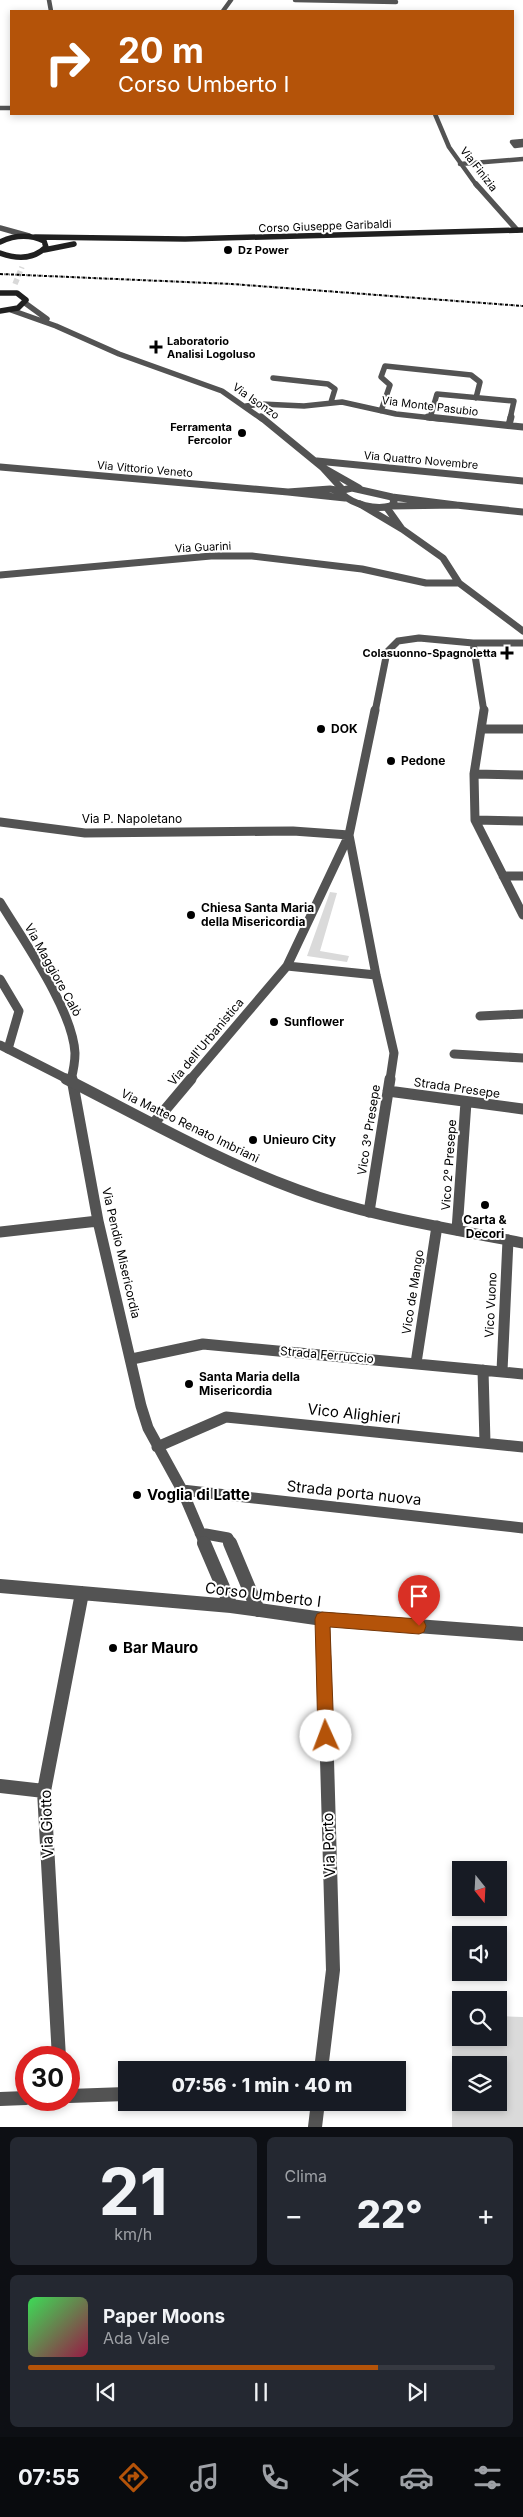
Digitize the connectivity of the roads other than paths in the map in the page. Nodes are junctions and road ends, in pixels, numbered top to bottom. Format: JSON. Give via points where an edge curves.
{"nodes":[{"id":1,"x":295,"y":0,"type":"edge"},
{"id":2,"x":396,"y":1,"type":"edge"},
{"id":3,"x":435,"y":115,"type":"edge"},
{"id":4,"x":523,"y":141,"type":"edge"},
{"id":5,"x":523,"y":145,"type":"edge"},
{"id":6,"x":523,"y":159,"type":"edge"},
{"id":7,"x":460,"y":164,"type":"junction"},
{"id":8,"x":0,"y":228,"type":"edge"},
{"id":9,"x":520,"y":230,"type":"edge"},
{"id":10,"x":32,"y":237,"type":"junction"},
{"id":11,"x":127,"y":240,"type":"junction"},
{"id":12,"x":0,"y":242,"type":"edge"},
{"id":13,"x":44,"y":250,"type":"junction"},
{"id":14,"x":1,"y":255,"type":"edge"},
{"id":15,"x":33,"y":255,"type":"junction"},
{"id":16,"x":17,"y":257,"type":"junction"},
{"id":17,"x":1,"y":292,"type":"edge"},
{"id":18,"x":25,"y":303,"type":"junction"},
{"id":19,"x":11,"y":310,"type":"junction"},
{"id":20,"x":1,"y":312,"type":"edge"},
{"id":21,"x":56,"y":326,"type":"junction"},
{"id":22,"x":272,"y":378,"type":"dead end"},
{"id":23,"x":476,"y":398,"type":"junction"},
{"id":24,"x":331,"y":402,"type":"junction"},
{"id":25,"x":246,"y":406,"type":"junction"},
{"id":26,"x":380,"y":411,"type":"junction"},
{"id":27,"x":430,"y":418,"type":"junction"},
{"id":28,"x":509,"y":426,"type":"junction"},
{"id":29,"x":523,"y":427,"type":"edge"},
{"id":30,"x":320,"y":464,"type":"junction"},
{"id":31,"x":0,"y":467,"type":"edge"},
{"id":32,"x":523,"y":481,"type":"edge"},
{"id":33,"x":359,"y":488,"type":"junction"},
{"id":34,"x":344,"y":493,"type":"junction"},
{"id":35,"x":392,"y":497,"type":"junction"},
{"id":36,"x":359,"y":503,"type":"junction"},
{"id":37,"x":456,"y":505,"type":"junction"},
{"id":38,"x":389,"y":507,"type":"junction"},
{"id":39,"x":521,"y":510,"type":"edge"},
{"id":40,"x":402,"y":530,"type":"junction"},
{"id":41,"x":0,"y":575,"type":"edge"},
{"id":42,"x":459,"y":582,"type":"junction"},
{"id":43,"x":523,"y":631,"type":"edge"},
{"id":44,"x":473,"y":642,"type":"junction"},
{"id":45,"x":523,"y":643,"type":"edge"},
{"id":46,"x":482,"y":728,"type":"junction"},
{"id":47,"x":523,"y":730,"type":"edge"},
{"id":48,"x":474,"y":774,"type":"junction"},
{"id":49,"x":523,"y":775,"type":"edge"},
{"id":50,"x":475,"y":820,"type":"junction"},
{"id":51,"x":523,"y":821,"type":"edge"},
{"id":52,"x":0,"y":822,"type":"edge"},
{"id":53,"x":349,"y":836,"type":"junction"},
{"id":54,"x":503,"y":876,"type":"junction"},
{"id":55,"x":523,"y":876,"type":"edge"},
{"id":56,"x":0,"y":902,"type":"edge"},
{"id":57,"x":523,"y":915,"type":"edge"},
{"id":58,"x":287,"y":966,"type":"junction"},
{"id":59,"x":376,"y":975,"type":"junction"},
{"id":60,"x":0,"y":979,"type":"edge"},
{"id":61,"x":523,"y":1014,"type":"edge"},
{"id":62,"x":480,"y":1016,"type":"dead end"},
{"id":63,"x":4,"y":1047,"type":"edge"},
{"id":64,"x":454,"y":1054,"type":"dead end"},
{"id":65,"x":523,"y":1058,"type":"edge"},
{"id":66,"x":71,"y":1083,"type":"junction"},
{"id":67,"x":388,"y":1091,"type":"junction"},
{"id":68,"x":466,"y":1102,"type":"junction"},
{"id":69,"x":523,"y":1109,"type":"edge"},
{"id":70,"x":154,"y":1123,"type":"junction"},
{"id":71,"x":369,"y":1212,"type":"junction"},
{"id":72,"x":98,"y":1221,"type":"junction"},
{"id":73,"x":437,"y":1226,"type":"junction"},
{"id":74,"x":457,"y":1230,"type":"junction"},
{"id":75,"x":0,"y":1232,"type":"edge"},
{"id":76,"x":508,"y":1240,"type":"junction"},
{"id":77,"x":523,"y":1243,"type":"edge"},
{"id":78,"x":132,"y":1359,"type":"junction"},
{"id":79,"x":416,"y":1363,"type":"junction"},
{"id":80,"x":483,"y":1370,"type":"junction"},
{"id":81,"x":502,"y":1371,"type":"junction"},
{"id":82,"x":523,"y":1374,"type":"edge"},
{"id":83,"x":485,"y":1443,"type":"junction"},
{"id":84,"x":157,"y":1447,"type":"junction"},
{"id":85,"x":523,"y":1447,"type":"edge"},
{"id":86,"x":182,"y":1490,"type":"junction"},
{"id":87,"x":523,"y":1528,"type":"edge"},
{"id":88,"x":200,"y":1533,"type":"junction"},
{"id":89,"x":0,"y":1586,"type":"edge"},
{"id":90,"x":82,"y":1593,"type":"junction"},
{"id":91,"x":231,"y":1606,"type":"junction"},
{"id":92,"x":258,"y":1610,"type":"junction"},
{"id":93,"x":322,"y":1619,"type":"junction"},
{"id":94,"x":523,"y":1634,"type":"edge"},
{"id":95,"x":0,"y":1786,"type":"edge"},
{"id":96,"x":44,"y":1791,"type":"junction"},
{"id":97,"x":58,"y":2046,"type":"edge"},
{"id":98,"x":322,"y":2061,"type":"edge"},
{"id":99,"x":118,"y":2094,"type":"edge"},
{"id":100,"x":80,"y":2096,"type":"edge"},
{"id":101,"x":15,"y":2098,"type":"edge"},
{"id":102,"x":0,"y":2099,"type":"edge"},
{"id":103,"x":317,"y":2111,"type":"edge"},
{"id":104,"x":315,"y":2127,"type":"edge"}],
"edges":[{"from":1,"to":2,"type":"street"},
{"from":3,"to":7,"type":"street","name":"Via Finizia","via":[[439,131]]},
{"from":4,"to":5,"type":"street","via":[[512,142],[515,146]]},
{"from":6,"to":7,"type":"street"},
{"from":7,"to":9,"type":"street","name":"Via Finizia"},
{"from":8,"to":10,"type":"street"},
{"from":9,"to":11,"type":"main road","name":"Corso Giuseppe Garibaldi"},
{"from":10,"to":11,"type":"main road","name":"Corso Giuseppe Garibaldi"},
{"from":10,"to":12,"type":"main road","name":"Corso Giuseppe Garibaldi","via":[[14,237]]},
{"from":10,"to":13,"type":"main road","via":[[46,244]]},
{"from":11,"to":13,"type":"main road","name":"Corso Giuseppe Garibaldi","via":[[69,244]]},
{"from":13,"to":15,"type":"main road","name":"Corso Giuseppe Garibaldi"},
{"from":14,"to":16,"type":"main road"},
{"from":15,"to":16,"type":"main road"},
{"from":15,"to":16,"type":"main road","via":[[22,267]]},
{"from":17,"to":18,"type":"main road","via":[[19,294]]},
{"from":18,"to":19,"type":"main road"},
{"from":18,"to":21,"type":"street","name":"Via Isonzo"},
{"from":19,"to":20,"type":"main road"},
{"from":19,"to":21,"type":"street","name":"Via Isonzo"},
{"from":21,"to":25,"type":"street","name":"Via Isonzo","via":[[119,354],[222,391]]},
{"from":22,"to":24,"type":"street","via":[[328,384],[335,389]]},
{"from":23,"to":26,"type":"street","via":[[480,382],[470,375],[385,366],[381,377],[390,385]]},
{"from":23,"to":27,"type":"street","via":[[437,394]]},
{"from":23,"to":28,"type":"street","via":[[514,401]]},
{"from":24,"to":25,"type":"street","name":"Via Monte Pasubio","via":[[304,406]]},
{"from":24,"to":26,"type":"street","name":"Via Monte Pasubio"},
{"from":25,"to":30,"type":"street","name":"Via Isonzo"},
{"from":26,"to":27,"type":"street","name":"Via Monte Pasubio"},
{"from":27,"to":28,"type":"street","name":"Via Monte Pasubio"},
{"from":28,"to":29,"type":"street","name":"Via Monte Pasubio"},
{"from":30,"to":32,"type":"street","name":"Via Quattro Novembre"},
{"from":30,"to":33,"type":"street","name":"Via Isonzo"},
{"from":30,"to":34,"type":"street","name":"Via Isonzo"},
{"from":31,"to":34,"type":"street","name":"Via Vittorio Veneto","via":[[288,492],[330,489]]},
{"from":33,"to":34,"type":"street"},
{"from":33,"to":35,"type":"street"},
{"from":34,"to":36,"type":"street"},
{"from":35,"to":37,"type":"street"},
{"from":35,"to":38,"type":"street","via":[[394,502]]},
{"from":36,"to":38,"type":"street","via":[[379,509]]},
{"from":36,"to":40,"type":"street"},
{"from":37,"to":38,"type":"street"},
{"from":37,"to":39,"type":"street"},
{"from":38,"to":40,"type":"street"},
{"from":40,"to":42,"type":"street","via":[[442,558]]},
{"from":41,"to":42,"type":"street","name":"Via Guarini","via":[[211,556],[252,556],[300,560],[426,583]]},
{"from":42,"to":43,"type":"street"},
{"from":44,"to":45,"type":"street"},
{"from":44,"to":46,"type":"street","via":[[485,707]]},
{"from":44,"to":53,"type":"street","via":[[419,638],[398,641],[387,652]]},
{"from":46,"to":47,"type":"street"},
{"from":46,"to":48,"type":"street"},
{"from":48,"to":49,"type":"street"},
{"from":48,"to":50,"type":"street"},
{"from":50,"to":51,"type":"street"},
{"from":50,"to":54,"type":"street"},
{"from":52,"to":53,"type":"street","name":"Via P. Napoletano","via":[[85,833],[293,830]]},
{"from":53,"to":58,"type":"street","name":"Via dell'Urbanistica"},
{"from":53,"to":59,"type":"street"},
{"from":54,"to":55,"type":"street"},
{"from":54,"to":57,"type":"street"},
{"from":56,"to":66,"type":"street","name":"Via Maggiore Calò","via":[[41,969],[70,1026],[75,1054]]},
{"from":58,"to":59,"type":"street"},
{"from":58,"to":70,"type":"street","name":"Via dell'Urbanistica"},
{"from":59,"to":67,"type":"street","name":"Vico 3º Presepe","via":[[394,1053]]},
{"from":60,"to":63,"type":"street","via":[[19,1011]]},
{"from":61,"to":62,"type":"street"},
{"from":63,"to":66,"type":"street","name":"Via Matteo Renato Imbriani"},
{"from":64,"to":65,"type":"street"},
{"from":66,"to":70,"type":"street","name":"Via Matteo Renato Imbriani"},
{"from":66,"to":72,"type":"street","name":"Via Pendio Misericordia"},
{"from":67,"to":68,"type":"street","name":"Strada Presepe"},
{"from":67,"to":71,"type":"street","name":"Vico 3º Presepe"},
{"from":68,"to":69,"type":"street","name":"Strada Presepe"},
{"from":68,"to":74,"type":"street","name":"Vico 2º Presepe"},
{"from":70,"to":71,"type":"street","name":"Via Matteo Renato Imbriani","via":[[236,1166],[300,1191]]},
{"from":71,"to":73,"type":"street","name":"Via Matteo Renato Imbriani"},
{"from":72,"to":75,"type":"street"},
{"from":72,"to":78,"type":"street","name":"Via Pendio Misericordia"},
{"from":73,"to":74,"type":"street","name":"Via Matteo Renato Imbriani"},
{"from":73,"to":79,"type":"street","name":"Vico de Mango"},
{"from":74,"to":76,"type":"street","name":"Via Matteo Renato Imbriani"},
{"from":76,"to":77,"type":"street","name":"Via Matteo Renato Imbriani"},
{"from":76,"to":81,"type":"street","name":"Vico Vuono"},
{"from":78,"to":79,"type":"street","name":"Strada Ferruccio","via":[[203,1344]]},
{"from":78,"to":84,"type":"street","name":"Via Pendio Misericordia","via":[[141,1406]]},
{"from":79,"to":80,"type":"street","name":"Strada Ferruccio"},
{"from":80,"to":81,"type":"street","name":"Strada Ferruccio"},
{"from":80,"to":83,"type":"street"},
{"from":81,"to":82,"type":"street","name":"Strada Ferruccio"},
{"from":83,"to":84,"type":"street","name":"Vico Alighieri","via":[[226,1417]]},
{"from":83,"to":85,"type":"street","name":"Vico Alighieri"},
{"from":84,"to":86,"type":"street","name":"Via Pendio Misericordia"},
{"from":86,"to":87,"type":"street","name":"Strada porta nuova"},
{"from":86,"to":88,"type":"street","name":"Via Pendio Misericordia"},
{"from":88,"to":91,"type":"street","name":"Via Pendio Misericordia"},
{"from":88,"to":92,"type":"street","via":[[228,1538]]},
{"from":89,"to":90,"type":"street","name":"Corso Umberto I"},
{"from":90,"to":91,"type":"street","name":"Corso Umberto I"},
{"from":90,"to":96,"type":"street","name":"Via Giotto"},
{"from":91,"to":92,"type":"street","name":"Corso Umberto I"},
{"from":92,"to":93,"type":"street","name":"Corso Umberto I"},
{"from":93,"to":94,"type":"street","name":"Corso Umberto I"},
{"from":93,"to":98,"type":"street","name":"Via Porto","via":[[333,1970]]},
{"from":95,"to":96,"type":"street"},
{"from":96,"to":97,"type":"street","name":"Via Giotto"},
{"from":99,"to":100,"type":"street"},
{"from":101,"to":102,"type":"street"},
{"from":103,"to":104,"type":"street"}]}
